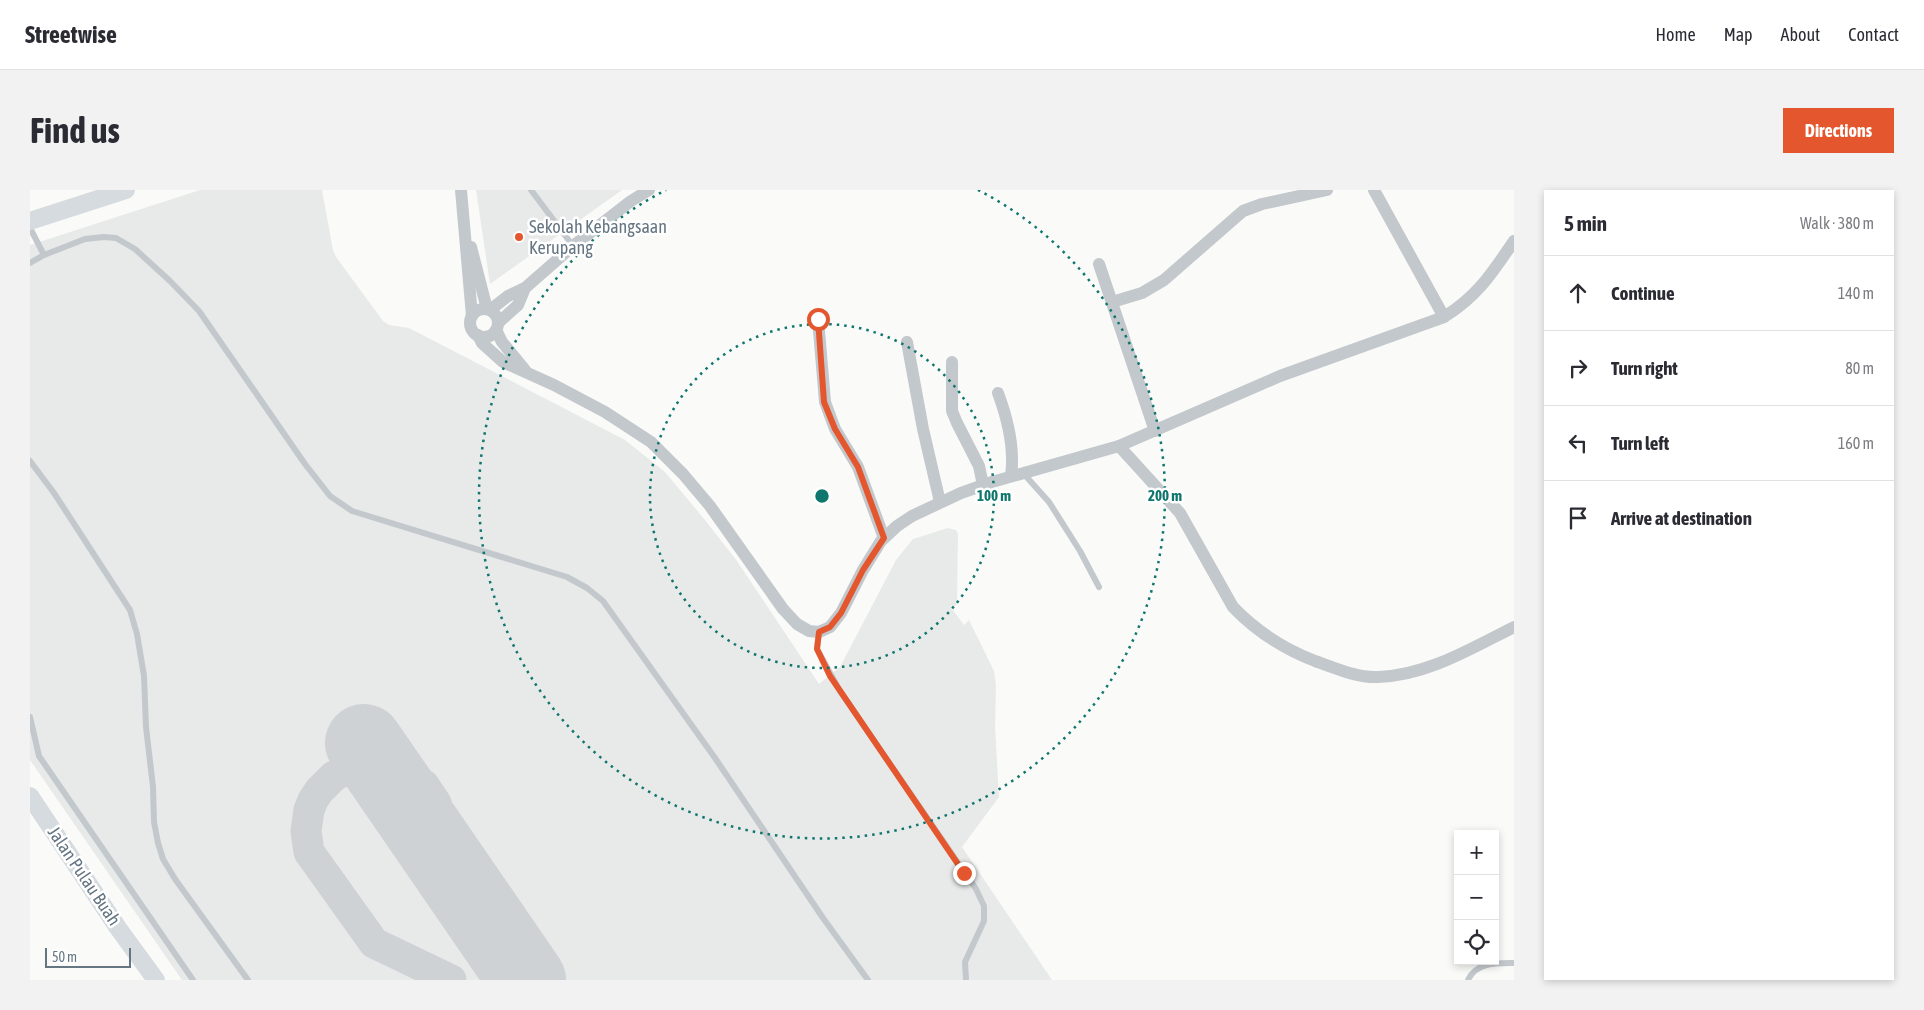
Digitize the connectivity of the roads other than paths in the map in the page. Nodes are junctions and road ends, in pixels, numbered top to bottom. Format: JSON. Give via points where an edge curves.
{"nodes":[{"id":1,"x":126,"y":190,"type":"edge"},
{"id":2,"x":461,"y":190,"type":"edge"},
{"id":3,"x":531,"y":190,"type":"edge"},
{"id":4,"x":649,"y":190,"type":"edge"},
{"id":5,"x":1326,"y":190,"type":"edge"},
{"id":6,"x":1374,"y":190,"type":"edge"},
{"id":7,"x":30,"y":220,"type":"edge"},
{"id":8,"x":30,"y":228,"type":"edge"},
{"id":9,"x":465,"y":234,"type":"junction"},
{"id":10,"x":1514,"y":241,"type":"edge"},
{"id":11,"x":573,"y":246,"type":"junction"},
{"id":12,"x":44,"y":255,"type":"junction"},
{"id":13,"x":30,"y":263,"type":"edge"},
{"id":14,"x":1099,"y":264,"type":"dead end"},
{"id":15,"x":525,"y":288,"type":"junction"},
{"id":16,"x":1112,"y":302,"type":"junction"},
{"id":17,"x":489,"y":310,"type":"junction"},
{"id":18,"x":472,"y":316,"type":"junction"},
{"id":19,"x":1444,"y":317,"type":"junction"},
{"id":20,"x":818,"y":319,"type":"dead end"},
{"id":21,"x":497,"y":327,"type":"junction"},
{"id":22,"x":478,"y":335,"type":"junction"},
{"id":23,"x":907,"y":342,"type":"dead end"},
{"id":24,"x":952,"y":362,"type":"dead end"},
{"id":25,"x":529,"y":375,"type":"junction"},
{"id":26,"x":998,"y":393,"type":"dead end"},
{"id":27,"x":1155,"y":432,"type":"junction"},
{"id":28,"x":1119,"y":446,"type":"junction"},
{"id":29,"x":30,"y":460,"type":"edge"},
{"id":30,"x":1017,"y":475,"type":"junction"},
{"id":31,"x":983,"y":485,"type":"junction"},
{"id":32,"x":940,"y":502,"type":"junction"},
{"id":33,"x":884,"y":538,"type":"junction"},
{"id":34,"x":1099,"y":587,"type":"dead end"},
{"id":35,"x":1514,"y":628,"type":"edge"},
{"id":36,"x":819,"y":632,"type":"junction"},
{"id":37,"x":30,"y":717,"type":"edge"},
{"id":38,"x":32,"y":804,"type":"edge"},
{"id":39,"x":1514,"y":963,"type":"edge"},
{"id":40,"x":156,"y":980,"type":"edge"},
{"id":41,"x":193,"y":980,"type":"edge"},
{"id":42,"x":248,"y":980,"type":"edge"},
{"id":43,"x":868,"y":980,"type":"edge"},
{"id":44,"x":966,"y":980,"type":"edge"},
{"id":45,"x":1468,"y":980,"type":"edge"}],
"edges":[{"from":1,"to":7,"type":"main road"},
{"from":2,"to":9,"type":"street"},
{"from":3,"to":11,"type":"lane"},
{"from":4,"to":11,"type":"street"},
{"from":5,"to":16,"type":"street","via":[[1243,211],[1164,280],[1142,293]]},
{"from":6,"to":19,"type":"street"},
{"from":8,"to":12,"type":"lane"},
{"from":9,"to":17,"type":"street"},
{"from":9,"to":18,"type":"street"},
{"from":10,"to":19,"type":"street","via":[[1474,295]]},
{"from":11,"to":15,"type":"street"},
{"from":12,"to":13,"type":"lane"},
{"from":12,"to":43,"type":"lane","via":[[85,239],[104,237],[116,238],[135,249],[199,311],[305,464],[330,496],[352,511],[567,577],[603,601]]},
{"from":14,"to":16,"type":"street"},
{"from":15,"to":17,"type":"street"},
{"from":15,"to":21,"type":"street","via":[[518,305]]},
{"from":16,"to":27,"type":"street"},
{"from":17,"to":18,"type":"street","via":[[479,310]]},
{"from":17,"to":21,"type":"street","via":[[496,315]]},
{"from":18,"to":22,"type":"street","via":[[471,325]]},
{"from":19,"to":27,"type":"street","via":[[1280,376]]},
{"from":20,"to":33,"type":"street","via":[[824,402],[835,429],[858,467]]},
{"from":21,"to":22,"type":"street","via":[[487,336]]},
{"from":21,"to":25,"type":"street","via":[[509,352]]},
{"from":22,"to":25,"type":"street","via":[[482,343],[503,362]]},
{"from":23,"to":32,"type":"street"},
{"from":24,"to":31,"type":"street","via":[[952,411],[979,466]]},
{"from":25,"to":36,"type":"street","via":[[605,412],[651,442],[710,506],[783,609],[797,624],[808,631]]},
{"from":26,"to":30,"type":"street","via":[[1012,441]]},
{"from":27,"to":28,"type":"street"},
{"from":28,"to":30,"type":"street"},
{"from":28,"to":35,"type":"street","via":[[1180,513],[1233,607],[1269,638],[1303,656],[1346,672],[1377,678],[1432,666]]},
{"from":29,"to":42,"type":"lane","via":[[130,610],[144,676],[154,822],[163,859]]},
{"from":30,"to":31,"type":"street"},
{"from":30,"to":34,"type":"lane","via":[[1049,502]]},
{"from":31,"to":32,"type":"street"},
{"from":32,"to":33,"type":"street","via":[[912,516]]},
{"from":33,"to":36,"type":"street","via":[[841,613],[830,627]]},
{"from":36,"to":44,"type":"lane","via":[[817,649],[840,691],[976,889],[984,906],[984,922],[965,962]]},
{"from":37,"to":41,"type":"lane","via":[[39,756]]},
{"from":38,"to":40,"type":"main road","name":"Jalan Pulau Buah"},
{"from":39,"to":45,"type":"lane","via":[[1477,968]]}]}
